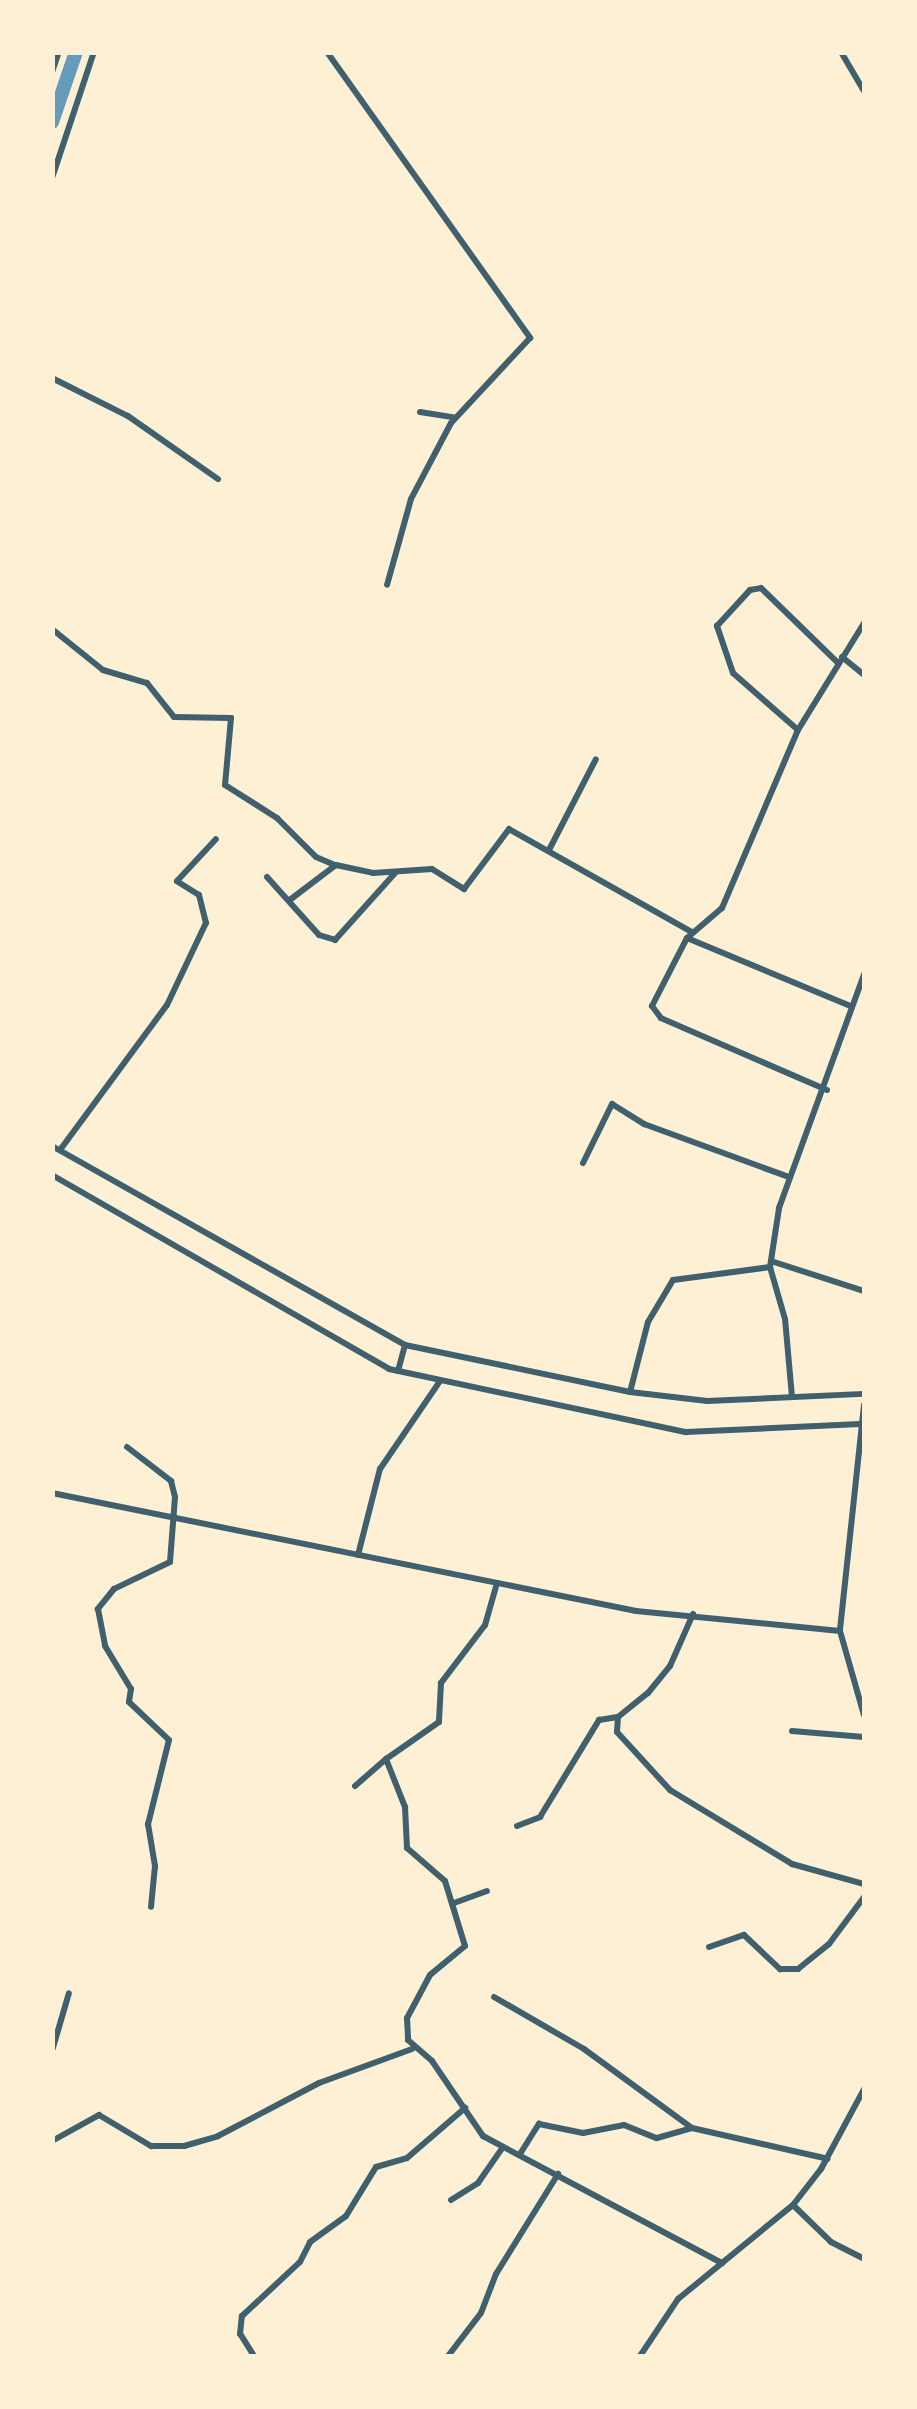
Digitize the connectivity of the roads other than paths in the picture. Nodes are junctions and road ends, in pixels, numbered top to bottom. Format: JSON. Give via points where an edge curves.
{"nodes":[{"id":1,"x":59,"y":52,"type":"edge"},
{"id":2,"x":94,"y":52,"type":"edge"},
{"id":3,"x":328,"y":52,"type":"edge"},
{"id":4,"x":841,"y":52,"type":"edge"},
{"id":5,"x":52,"y":72,"type":"edge"},
{"id":6,"x":864,"y":92,"type":"edge"},
{"id":7,"x":52,"y":178,"type":"edge"},
{"id":8,"x":52,"y":378,"type":"edge"},
{"id":9,"x":420,"y":412,"type":"dead end"},
{"id":10,"x":456,"y":418,"type":"junction"},
{"id":11,"x":218,"y":479,"type":"dead end"},
{"id":12,"x":387,"y":584,"type":"dead end"},
{"id":13,"x":864,"y":622,"type":"edge"},
{"id":14,"x":52,"y":629,"type":"edge"},
{"id":15,"x":840,"y":660,"type":"junction"},
{"id":16,"x":864,"y":675,"type":"edge"},
{"id":17,"x":798,"y":730,"type":"junction"},
{"id":18,"x":596,"y":759,"type":"dead end"},
{"id":19,"x":216,"y":840,"type":"dead end"},
{"id":20,"x":549,"y":850,"type":"junction"},
{"id":21,"x":336,"y":865,"type":"junction"},
{"id":22,"x":397,"y":871,"type":"junction"},
{"id":23,"x":267,"y":876,"type":"dead end"},
{"id":24,"x":291,"y":899,"type":"junction"},
{"id":25,"x":690,"y":935,"type":"junction"},
{"id":26,"x":864,"y":974,"type":"edge"},
{"id":27,"x":861,"y":995,"type":"edge"},
{"id":28,"x":850,"y":1006,"type":"junction"},
{"id":29,"x":827,"y":1090,"type":"junction"},
{"id":30,"x":56,"y":1148,"type":"edge"},
{"id":31,"x":583,"y":1164,"type":"dead end"},
{"id":32,"x":52,"y":1175,"type":"edge"},
{"id":33,"x":789,"y":1177,"type":"junction"},
{"id":34,"x":771,"y":1264,"type":"junction"},
{"id":35,"x":864,"y":1291,"type":"edge"},
{"id":36,"x":406,"y":1345,"type":"junction"},
{"id":37,"x":398,"y":1371,"type":"junction"},
{"id":38,"x":440,"y":1381,"type":"junction"},
{"id":39,"x":630,"y":1392,"type":"junction"},
{"id":40,"x":864,"y":1394,"type":"edge"},
{"id":41,"x":792,"y":1397,"type":"junction"},
{"id":42,"x":864,"y":1406,"type":"edge"},
{"id":43,"x":860,"y":1424,"type":"junction"},
{"id":44,"x":127,"y":1447,"type":"dead end"},
{"id":45,"x":52,"y":1493,"type":"edge"},
{"id":46,"x":174,"y":1519,"type":"junction"},
{"id":47,"x":358,"y":1554,"type":"junction"},
{"id":48,"x":496,"y":1583,"type":"junction"},
{"id":49,"x":693,"y":1614,"type":"junction"},
{"id":50,"x":840,"y":1631,"type":"junction"},
{"id":51,"x":864,"y":1715,"type":"edge"},
{"id":52,"x":618,"y":1718,"type":"junction"},
{"id":53,"x":792,"y":1731,"type":"dead end"},
{"id":54,"x":864,"y":1737,"type":"edge"},
{"id":55,"x":386,"y":1759,"type":"junction"},
{"id":56,"x":355,"y":1786,"type":"dead end"},
{"id":57,"x":517,"y":1826,"type":"dead end"},
{"id":58,"x":864,"y":1884,"type":"edge"},
{"id":59,"x":486,"y":1891,"type":"dead end"},
{"id":60,"x":864,"y":1896,"type":"edge"},
{"id":61,"x":454,"y":1903,"type":"junction"},
{"id":62,"x":151,"y":1907,"type":"dead end"},
{"id":63,"x":708,"y":1947,"type":"dead end"},
{"id":64,"x":69,"y":1993,"type":"dead end"},
{"id":65,"x":494,"y":1997,"type":"dead end"},
{"id":66,"x":412,"y":2049,"type":"junction"},
{"id":67,"x":52,"y":2051,"type":"edge"},
{"id":68,"x":864,"y":2089,"type":"edge"},
{"id":69,"x":465,"y":2108,"type":"junction"},
{"id":70,"x":692,"y":2128,"type":"junction"},
{"id":71,"x":52,"y":2141,"type":"edge"},
{"id":72,"x":503,"y":2146,"type":"junction"},
{"id":73,"x":520,"y":2154,"type":"junction"},
{"id":74,"x":828,"y":2158,"type":"junction"},
{"id":75,"x":558,"y":2174,"type":"junction"},
{"id":76,"x":451,"y":2200,"type":"dead end"},
{"id":77,"x":793,"y":2205,"type":"junction"},
{"id":78,"x":864,"y":2259,"type":"edge"},
{"id":79,"x":722,"y":2263,"type":"junction"},
{"id":80,"x":254,"y":2356,"type":"edge"},
{"id":81,"x":448,"y":2356,"type":"edge"},
{"id":82,"x":640,"y":2356,"type":"edge"}],
"edges":[{"from":1,"to":5,"type":"street"},
{"from":2,"to":7,"type":"street"},
{"from":3,"to":10,"type":"street","via":[[529,334],[525,348]]},
{"from":4,"to":6,"type":"street"},
{"from":8,"to":11,"type":"street","via":[[138,422]]},
{"from":9,"to":10,"type":"street"},
{"from":10,"to":12,"type":"street","via":[[411,500]]},
{"from":13,"to":15,"type":"street"},
{"from":14,"to":21,"type":"street","via":[[102,670],[147,683],[174,717],[231,718],[225,785],[277,818],[316,857]]},
{"from":15,"to":16,"type":"street"},
{"from":15,"to":17,"type":"street"},
{"from":15,"to":17,"type":"street","via":[[761,588],[750,590],[717,626],[733,674]]},
{"from":17,"to":25,"type":"street","via":[[722,908]]},
{"from":18,"to":20,"type":"street"},
{"from":19,"to":30,"type":"street","via":[[176,881],[206,906],[206,923],[167,1005]]},
{"from":20,"to":22,"type":"street","via":[[509,829],[464,889],[439,871]]},
{"from":20,"to":25,"type":"street"},
{"from":21,"to":22,"type":"street"},
{"from":21,"to":24,"type":"street"},
{"from":22,"to":24,"type":"street","via":[[335,940],[319,935]]},
{"from":23,"to":24,"type":"street"},
{"from":25,"to":28,"type":"street"},
{"from":25,"to":29,"type":"street","via":[[654,999],[654,1012]]},
{"from":26,"to":27,"type":"street"},
{"from":27,"to":28,"type":"street"},
{"from":28,"to":29,"type":"street"},
{"from":29,"to":33,"type":"street"},
{"from":30,"to":36,"type":"street"},
{"from":31,"to":33,"type":"street","via":[[612,1104],[644,1124]]},
{"from":32,"to":37,"type":"street","via":[[341,1346]]},
{"from":33,"to":34,"type":"street"},
{"from":34,"to":35,"type":"street"},
{"from":34,"to":39,"type":"street","via":[[673,1280],[648,1322]]},
{"from":34,"to":41,"type":"street","via":[[785,1319]]},
{"from":36,"to":37,"type":"street"},
{"from":36,"to":39,"type":"street"},
{"from":37,"to":38,"type":"street"},
{"from":38,"to":43,"type":"street","via":[[686,1432],[832,1420]]},
{"from":38,"to":47,"type":"street","via":[[380,1469]]},
{"from":39,"to":41,"type":"street","via":[[707,1401]]},
{"from":40,"to":41,"type":"street"},
{"from":42,"to":43,"type":"street"},
{"from":43,"to":50,"type":"street"},
{"from":44,"to":46,"type":"street","via":[[170,1481]]},
{"from":45,"to":46,"type":"street"},
{"from":46,"to":47,"type":"street"},
{"from":46,"to":62,"type":"street","via":[[170,1562],[114,1589],[98,1609],[105,1646],[131,1690],[129,1702],[168,1737],[148,1824],[155,1866]]},
{"from":47,"to":48,"type":"street"},
{"from":48,"to":49,"type":"street","via":[[636,1611]]},
{"from":48,"to":55,"type":"street","via":[[485,1625],[441,1683],[439,1722]]},
{"from":49,"to":50,"type":"street"},
{"from":49,"to":52,"type":"street","via":[[670,1666]]},
{"from":50,"to":51,"type":"street"},
{"from":52,"to":57,"type":"street","via":[[599,1720],[540,1817]]},
{"from":52,"to":58,"type":"street","via":[[617,1732],[670,1790],[792,1864]]},
{"from":53,"to":54,"type":"street"},
{"from":55,"to":56,"type":"street"},
{"from":55,"to":61,"type":"street","via":[[405,1806],[408,1848],[436,1868]]},
{"from":59,"to":61,"type":"street"},
{"from":60,"to":63,"type":"street","via":[[829,1944],[798,1969],[780,1969],[744,1935]]},
{"from":61,"to":66,"type":"street","via":[[465,1946],[430,1975],[418,1996],[407,2018]]},
{"from":64,"to":67,"type":"street"},
{"from":65,"to":70,"type":"street","via":[[584,2049]]},
{"from":66,"to":69,"type":"street","via":[[432,2061]]},
{"from":66,"to":71,"type":"street","via":[[319,2083],[184,2146],[151,2146],[99,2114]]},
{"from":68,"to":74,"type":"street"},
{"from":69,"to":72,"type":"street","via":[[484,2136]]},
{"from":69,"to":80,"type":"street","via":[[407,2158],[376,2168],[346,2216],[310,2242],[300,2262],[242,2316],[240,2334]]},
{"from":70,"to":73,"type":"street","via":[[657,2138],[624,2125],[582,2133],[539,2124]]},
{"from":70,"to":74,"type":"street"},
{"from":72,"to":73,"type":"street"},
{"from":72,"to":76,"type":"street","via":[[478,2183]]},
{"from":73,"to":75,"type":"street"},
{"from":74,"to":77,"type":"street"},
{"from":75,"to":79,"type":"street"},
{"from":75,"to":81,"type":"street","via":[[496,2274],[481,2312]]},
{"from":77,"to":78,"type":"street","via":[[831,2242]]},
{"from":77,"to":79,"type":"street"},
{"from":79,"to":82,"type":"street","via":[[670,2307]]}]}
